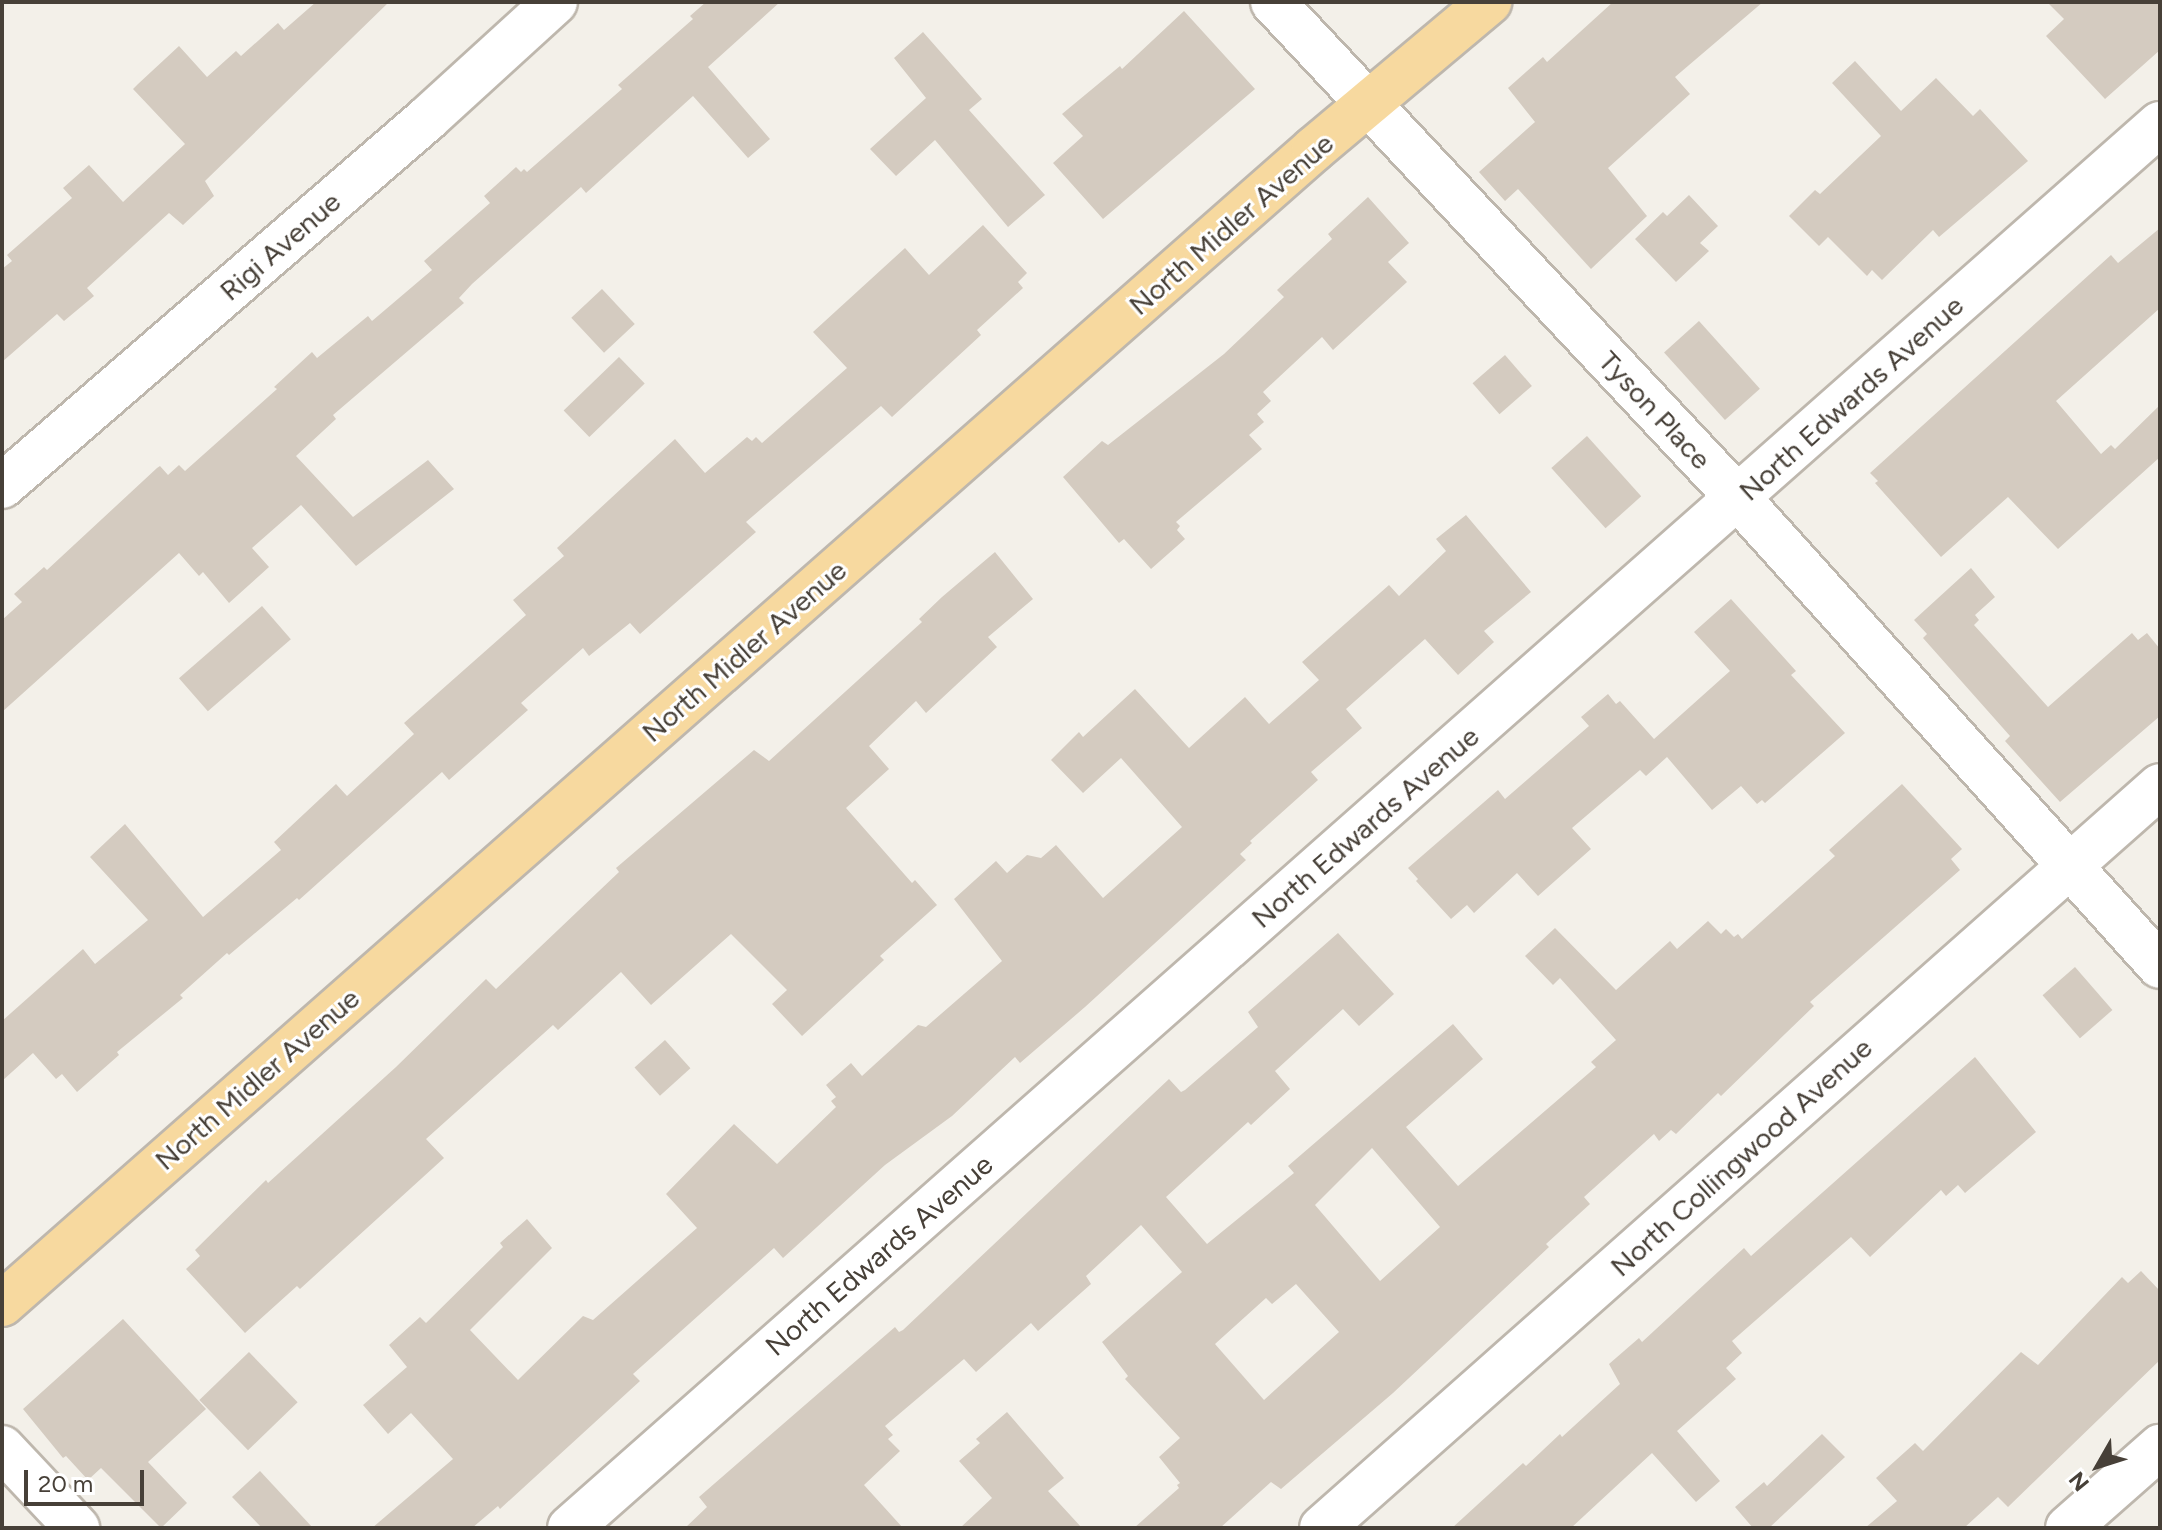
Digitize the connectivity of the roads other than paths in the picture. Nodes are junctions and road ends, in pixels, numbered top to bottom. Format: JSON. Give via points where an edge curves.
{"nodes":[{"id":1,"x":555,"y":2,"type":"edge"},
{"id":2,"x":1273,"y":2,"type":"edge"},
{"id":3,"x":1489,"y":2,"type":"edge"},
{"id":4,"x":1370,"y":106,"type":"junction"},
{"id":5,"x":2160,"y":124,"type":"edge"},
{"id":6,"x":2,"y":486,"type":"edge"},
{"id":7,"x":1738,"y":498,"type":"junction"},
{"id":8,"x":2160,"y":786,"type":"edge"},
{"id":9,"x":2069,"y":866,"type":"junction"},
{"id":10,"x":2160,"y":966,"type":"edge"},
{"id":11,"x":2,"y":1304,"type":"edge"},
{"id":12,"x":2160,"y":1447,"type":"edge"},
{"id":13,"x":2,"y":1448,"type":"edge"},
{"id":14,"x":77,"y":1528,"type":"edge"},
{"id":15,"x":570,"y":1528,"type":"edge"},
{"id":16,"x":1322,"y":1528,"type":"edge"},
{"id":17,"x":2068,"y":1528,"type":"edge"}],
"edges":[{"from":1,"to":6,"type":"street","name":"Rigi Avenue"},
{"from":2,"to":4,"type":"street","name":"Tyson Place"},
{"from":3,"to":4,"type":"main road","name":"North Midler Avenue"},
{"from":4,"to":7,"type":"street","name":"Tyson Place"},
{"from":4,"to":11,"type":"main road","name":"North Midler Avenue","via":[[1314,149]]},
{"from":5,"to":7,"type":"street","name":"North Edwards Avenue"},
{"from":7,"to":9,"type":"street","name":"Tyson Place"},
{"from":7,"to":15,"type":"street","name":"North Edwards Avenue"},
{"from":8,"to":9,"type":"street","name":"North Collingwood Avenue"},
{"from":9,"to":10,"type":"street","name":"Tyson Place"},
{"from":9,"to":16,"type":"street","name":"North Collingwood Avenue"},
{"from":12,"to":17,"type":"street"},
{"from":13,"to":14,"type":"street"}]}
